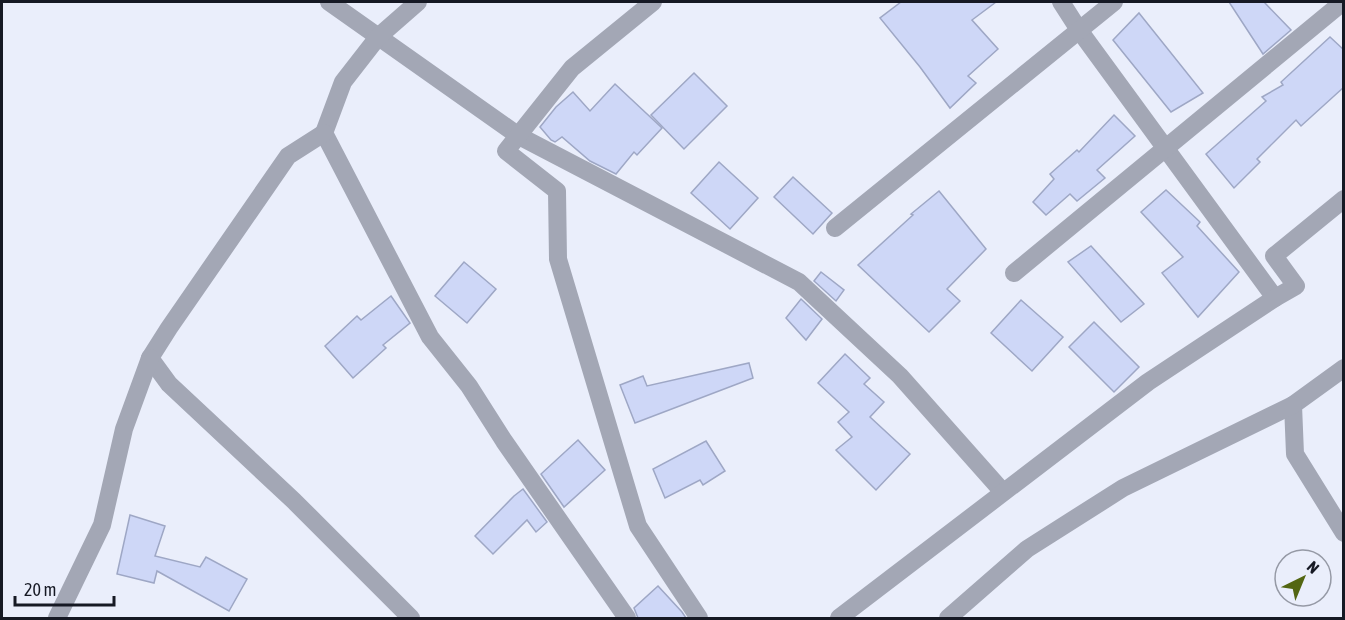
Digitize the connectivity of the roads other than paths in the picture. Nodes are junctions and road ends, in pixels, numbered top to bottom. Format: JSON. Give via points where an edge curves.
{"nodes":[{"id":1,"x":329,"y":2,"type":"edge"},
{"id":2,"x":418,"y":2,"type":"edge"},
{"id":3,"x":653,"y":2,"type":"edge"},
{"id":4,"x":1061,"y":2,"type":"edge"},
{"id":5,"x":1114,"y":2,"type":"edge"},
{"id":6,"x":1342,"y":2,"type":"edge"},
{"id":7,"x":1079,"y":30,"type":"junction"},
{"id":8,"x":378,"y":37,"type":"junction"},
{"id":9,"x":324,"y":133,"type":"junction"},
{"id":10,"x":519,"y":136,"type":"junction"},
{"id":11,"x":1165,"y":147,"type":"junction"},
{"id":12,"x":1344,"y":199,"type":"edge"},
{"id":13,"x":835,"y":228,"type":"dead end"},
{"id":14,"x":1014,"y":273,"type":"dead end"},
{"id":15,"x":1275,"y":298,"type":"junction"},
{"id":16,"x":150,"y":358,"type":"junction"},
{"id":17,"x":1344,"y":368,"type":"edge"},
{"id":18,"x":1293,"y":405,"type":"junction"},
{"id":19,"x":1003,"y":492,"type":"junction"},
{"id":20,"x":1344,"y":533,"type":"edge"},
{"id":21,"x":57,"y":618,"type":"edge"},
{"id":22,"x":411,"y":618,"type":"edge"},
{"id":23,"x":627,"y":618,"type":"edge"},
{"id":24,"x":699,"y":618,"type":"edge"},
{"id":25,"x":839,"y":618,"type":"edge"},
{"id":26,"x":948,"y":618,"type":"edge"}],
"edges":[{"from":1,"to":8,"type":"street"},
{"from":2,"to":8,"type":"street"},
{"from":3,"to":10,"type":"street","via":[[572,68]]},
{"from":4,"to":7,"type":"street"},
{"from":5,"to":7,"type":"street"},
{"from":6,"to":11,"type":"street"},
{"from":7,"to":11,"type":"street"},
{"from":7,"to":13,"type":"street"},
{"from":8,"to":9,"type":"street","via":[[343,82]]},
{"from":8,"to":10,"type":"street"},
{"from":9,"to":16,"type":"street","via":[[288,156]]},
{"from":9,"to":23,"type":"street","via":[[430,336],[469,386]]},
{"from":10,"to":19,"type":"street","via":[[799,282],[900,376]]},
{"from":10,"to":24,"type":"street","via":[[506,152],[557,191],[558,259],[638,526]]},
{"from":11,"to":14,"type":"street"},
{"from":11,"to":15,"type":"street"},
{"from":12,"to":15,"type":"street","via":[[1274,256],[1296,286]]},
{"from":15,"to":19,"type":"street","via":[[1148,382]]},
{"from":16,"to":21,"type":"street","via":[[124,429],[102,525]]},
{"from":16,"to":22,"type":"street","via":[[169,384]]},
{"from":17,"to":18,"type":"street"},
{"from":18,"to":20,"type":"street","via":[[1295,454]]},
{"from":18,"to":26,"type":"street","via":[[1123,488],[1027,549]]},
{"from":19,"to":25,"type":"street"}]}
